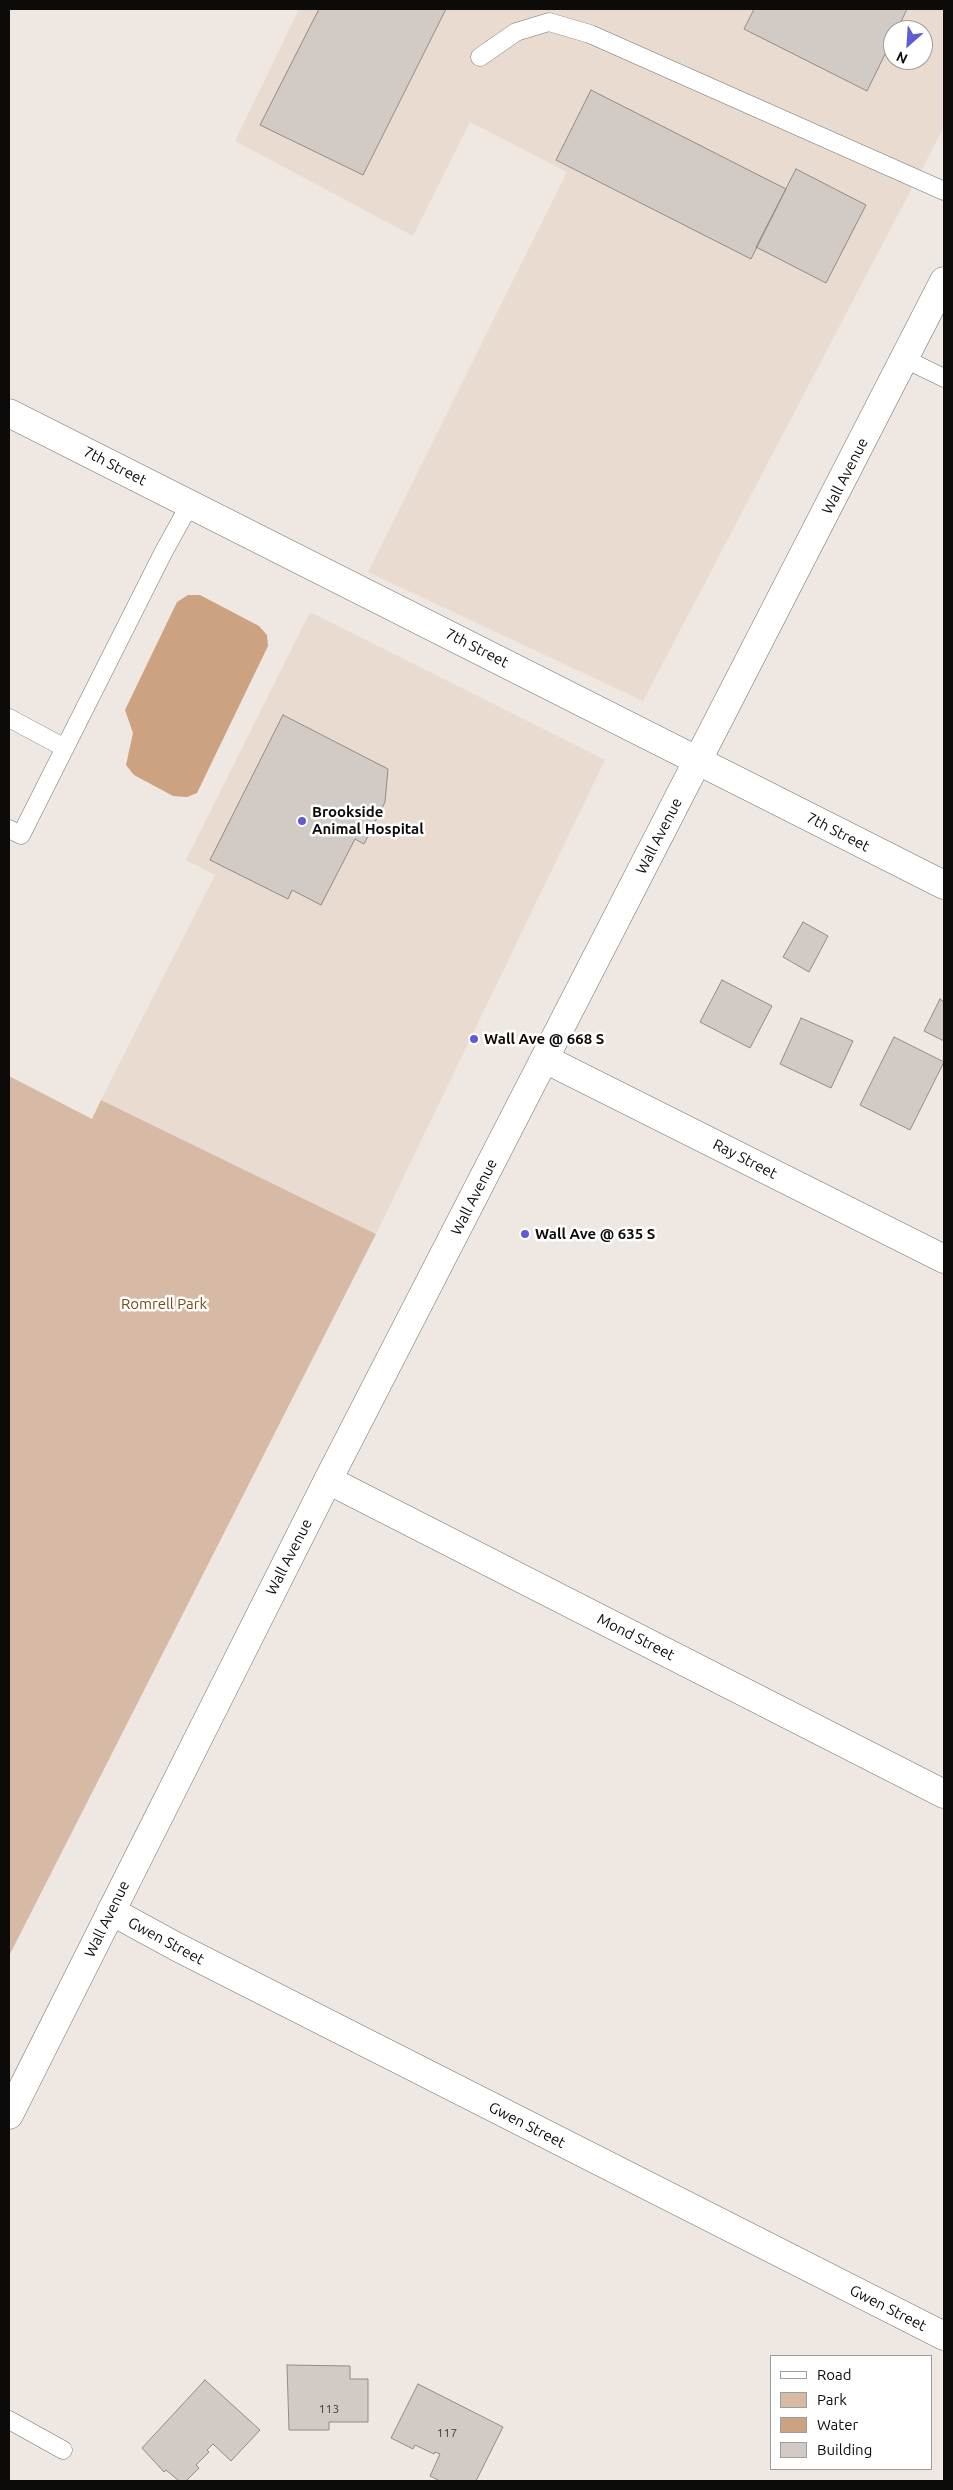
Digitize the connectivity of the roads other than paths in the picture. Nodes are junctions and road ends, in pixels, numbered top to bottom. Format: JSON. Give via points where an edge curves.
{"nodes":[{"id":1,"x":480,"y":58,"type":"dead end"},
{"id":2,"x":944,"y":191,"type":"edge"},
{"id":3,"x":944,"y":281,"type":"edge"},
{"id":4,"x":905,"y":358,"type":"junction"},
{"id":5,"x":944,"y":378,"type":"edge"},
{"id":6,"x":9,"y":413,"type":"edge"},
{"id":7,"x":190,"y":504,"type":"junction"},
{"id":8,"x":9,"y":718,"type":"edge"},
{"id":9,"x":65,"y":748,"type":"junction"},
{"id":10,"x":697,"y":760,"type":"junction"},
{"id":11,"x":9,"y":829,"type":"edge"},
{"id":12,"x":944,"y":885,"type":"edge"},
{"id":13,"x":545,"y":1059,"type":"junction"},
{"id":14,"x":944,"y":1259,"type":"edge"},
{"id":15,"x":328,"y":1480,"type":"junction"},
{"id":16,"x":944,"y":1794,"type":"edge"},
{"id":17,"x":111,"y":1911,"type":"junction"},
{"id":18,"x":9,"y":2114,"type":"edge"},
{"id":19,"x":944,"y":2336,"type":"edge"},
{"id":20,"x":9,"y":2420,"type":"edge"},
{"id":21,"x":63,"y":2450,"type":"dead end"}],
"edges":[{"from":1,"to":2,"type":"lane","via":[[516,32],[549,22],[590,34]]},
{"from":3,"to":4,"type":"street","name":"Wall Avenue"},
{"from":4,"to":5,"type":"lane"},
{"from":4,"to":10,"type":"street","name":"Wall Avenue"},
{"from":6,"to":7,"type":"street","name":"7th Street"},
{"from":7,"to":9,"type":"lane"},
{"from":7,"to":10,"type":"street","name":"7th Street"},
{"from":8,"to":9,"type":"lane"},
{"from":9,"to":11,"type":"lane","via":[[21,835]]},
{"from":10,"to":12,"type":"street","name":"7th Street"},
{"from":10,"to":13,"type":"street","name":"Wall Avenue"},
{"from":13,"to":14,"type":"street","name":"Ray Street"},
{"from":13,"to":15,"type":"street","name":"Wall Avenue"},
{"from":15,"to":16,"type":"street","name":"Mond Street"},
{"from":15,"to":17,"type":"street","name":"Wall Avenue"},
{"from":17,"to":18,"type":"street","name":"Wall Avenue"},
{"from":17,"to":19,"type":"street","name":"Gwen Street"},
{"from":20,"to":21,"type":"lane"}]}
